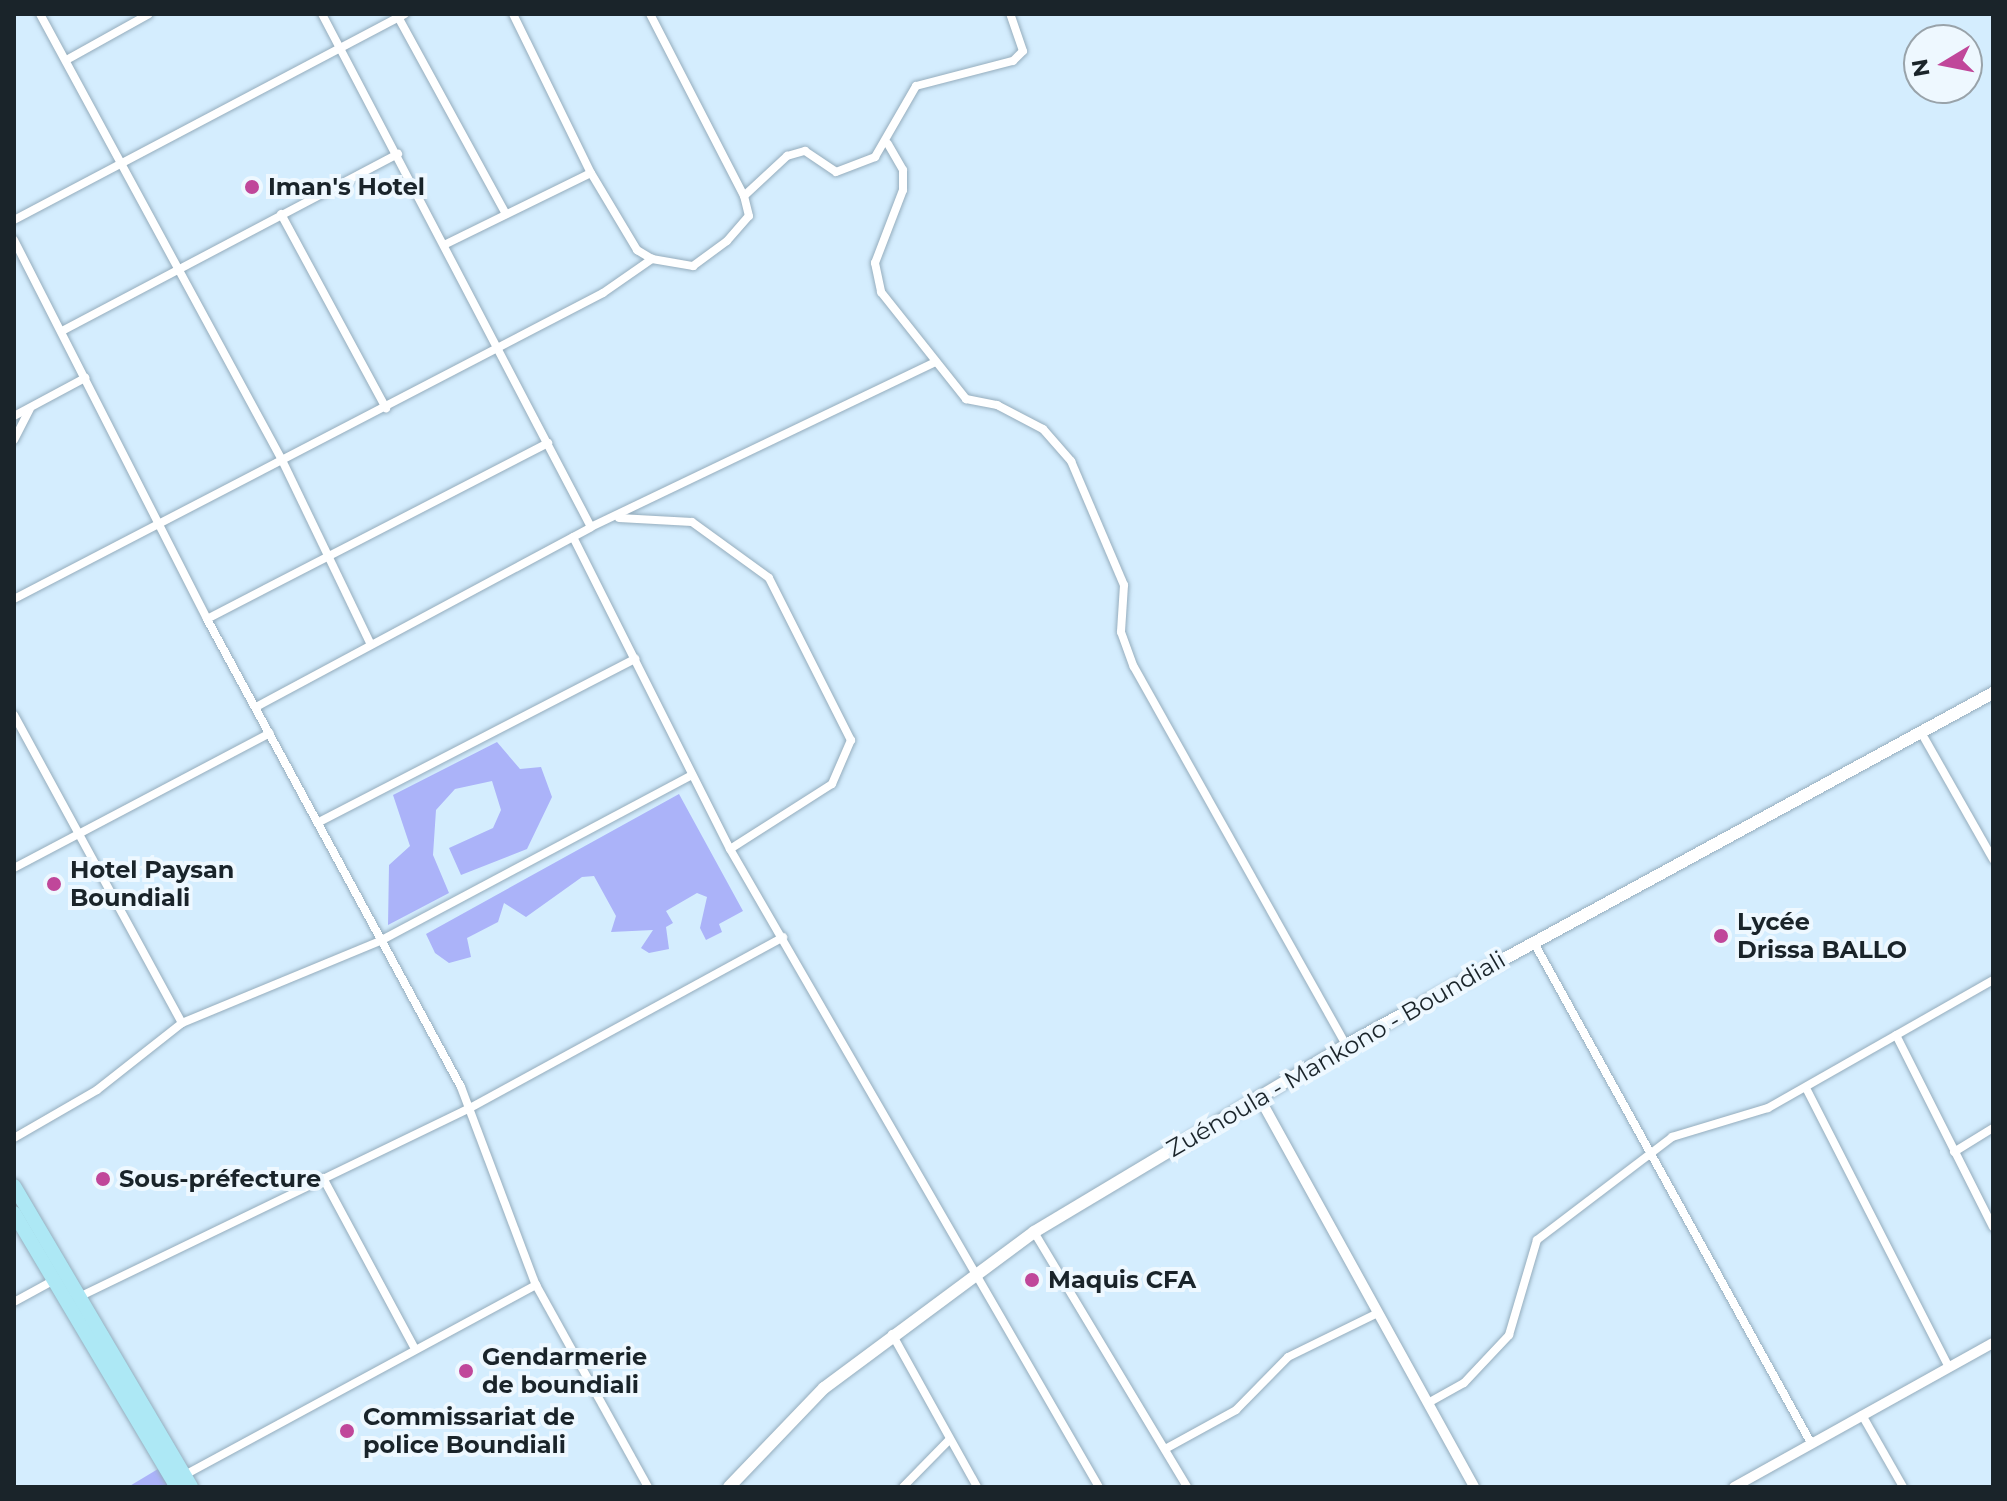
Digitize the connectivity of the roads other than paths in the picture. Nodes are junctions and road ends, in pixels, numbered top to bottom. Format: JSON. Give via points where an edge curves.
{"nodes":[{"id":1,"x":40,"y":14,"type":"edge"},
{"id":2,"x":149,"y":14,"type":"edge"},
{"id":3,"x":322,"y":14,"type":"edge"},
{"id":4,"x":513,"y":14,"type":"edge"},
{"id":5,"x":650,"y":14,"type":"edge"},
{"id":6,"x":1010,"y":14,"type":"edge"},
{"id":7,"x":400,"y":15,"type":"edge"},
{"id":8,"x":342,"y":50,"type":"junction"},
{"id":9,"x":70,"y":58,"type":"junction"},
{"id":10,"x":888,"y":144,"type":"junction"},
{"id":11,"x":398,"y":154,"type":"junction"},
{"id":12,"x":122,"y":164,"type":"junction"},
{"id":13,"x":591,"y":173,"type":"junction"},
{"id":14,"x":744,"y":196,"type":"junction"},
{"id":15,"x":281,"y":214,"type":"junction"},
{"id":16,"x":506,"y":214,"type":"junction"},
{"id":17,"x":14,"y":220,"type":"edge"},
{"id":18,"x":14,"y":240,"type":"edge"},
{"id":19,"x":446,"y":244,"type":"junction"},
{"id":20,"x":652,"y":259,"type":"junction"},
{"id":21,"x":178,"y":267,"type":"junction"},
{"id":22,"x":62,"y":331,"type":"junction"},
{"id":23,"x":500,"y":345,"type":"junction"},
{"id":24,"x":934,"y":363,"type":"junction"},
{"id":25,"x":85,"y":378,"type":"junction"},
{"id":26,"x":31,"y":407,"type":"junction"},
{"id":27,"x":386,"y":408,"type":"junction"},
{"id":28,"x":14,"y":416,"type":"edge"},
{"id":29,"x":14,"y":440,"type":"edge"},
{"id":30,"x":548,"y":443,"type":"junction"},
{"id":31,"x":282,"y":460,"type":"junction"},
{"id":32,"x":615,"y":517,"type":"junction"},
{"id":33,"x":160,"y":522,"type":"junction"},
{"id":34,"x":591,"y":527,"type":"junction"},
{"id":35,"x":573,"y":537,"type":"junction"},
{"id":36,"x":329,"y":555,"type":"junction"},
{"id":37,"x":14,"y":599,"type":"edge"},
{"id":38,"x":207,"y":619,"type":"junction"},
{"id":39,"x":371,"y":645,"type":"junction"},
{"id":40,"x":635,"y":659,"type":"junction"},
{"id":41,"x":1993,"y":693,"type":"edge"},
{"id":42,"x":256,"y":707,"type":"junction"},
{"id":43,"x":14,"y":715,"type":"edge"},
{"id":44,"x":270,"y":733,"type":"junction"},
{"id":45,"x":1922,"y":734,"type":"junction"},
{"id":46,"x":690,"y":776,"type":"junction"},
{"id":47,"x":319,"y":822,"type":"junction"},
{"id":48,"x":79,"y":834,"type":"junction"},
{"id":49,"x":730,"y":849,"type":"junction"},
{"id":50,"x":1993,"y":859,"type":"edge"},
{"id":51,"x":14,"y":868,"type":"edge"},
{"id":52,"x":783,"y":937,"type":"junction"},
{"id":53,"x":380,"y":941,"type":"junction"},
{"id":54,"x":1533,"y":941,"type":"junction"},
{"id":55,"x":1993,"y":980,"type":"edge"},
{"id":56,"x":182,"y":1023,"type":"junction"},
{"id":57,"x":1896,"y":1035,"type":"junction"},
{"id":58,"x":1346,"y":1045,"type":"junction"},
{"id":59,"x":1806,"y":1088,"type":"junction"},
{"id":60,"x":1259,"y":1097,"type":"junction"},
{"id":61,"x":468,"y":1109,"type":"junction"},
{"id":62,"x":1993,"y":1128,"type":"edge"},
{"id":63,"x":14,"y":1138,"type":"edge"},
{"id":64,"x":1954,"y":1152,"type":"junction"},
{"id":65,"x":1650,"y":1157,"type":"junction"},
{"id":66,"x":323,"y":1178,"type":"junction"},
{"id":67,"x":14,"y":1186,"type":"edge"},
{"id":68,"x":14,"y":1213,"type":"edge"},
{"id":69,"x":1993,"y":1227,"type":"edge"},
{"id":70,"x":1034,"y":1232,"type":"junction"},
{"id":71,"x":974,"y":1274,"type":"junction"},
{"id":72,"x":61,"y":1276,"type":"junction"},
{"id":73,"x":536,"y":1285,"type":"junction"},
{"id":74,"x":81,"y":1296,"type":"junction"},
{"id":75,"x":14,"y":1302,"type":"edge"},
{"id":76,"x":1378,"y":1313,"type":"junction"},
{"id":77,"x":891,"y":1333,"type":"junction"},
{"id":78,"x":1993,"y":1343,"type":"edge"},
{"id":79,"x":415,"y":1349,"type":"junction"},
{"id":80,"x":1949,"y":1367,"type":"junction"},
{"id":81,"x":1428,"y":1403,"type":"junction"},
{"id":82,"x":1862,"y":1415,"type":"junction"},
{"id":83,"x":949,"y":1440,"type":"junction"},
{"id":84,"x":1811,"y":1443,"type":"junction"},
{"id":85,"x":1167,"y":1448,"type":"junction"},
{"id":86,"x":181,"y":1483,"type":"edge"},
{"id":87,"x":648,"y":1487,"type":"edge"},
{"id":88,"x":729,"y":1487,"type":"edge"},
{"id":89,"x":903,"y":1487,"type":"edge"},
{"id":90,"x":977,"y":1487,"type":"edge"},
{"id":91,"x":1099,"y":1487,"type":"edge"},
{"id":92,"x":1187,"y":1487,"type":"edge"},
{"id":93,"x":1474,"y":1487,"type":"edge"},
{"id":94,"x":1734,"y":1487,"type":"edge"},
{"id":95,"x":1903,"y":1487,"type":"edge"}],
"edges":[{"from":1,"to":9,"type":"street"},
{"from":2,"to":9,"type":"street"},
{"from":3,"to":8,"type":"street"},
{"from":4,"to":13,"type":"street"},
{"from":5,"to":14,"type":"street"},
{"from":6,"to":10,"type":"street","via":[[1023,51],[1013,61],[916,86]]},
{"from":7,"to":8,"type":"street"},
{"from":7,"to":16,"type":"street"},
{"from":8,"to":11,"type":"street"},
{"from":8,"to":12,"type":"street"},
{"from":9,"to":12,"type":"street"},
{"from":10,"to":14,"type":"street","via":[[836,172],[805,151],[787,156]]},
{"from":10,"to":24,"type":"street","via":[[903,170],[903,190],[875,278]]},
{"from":11,"to":15,"type":"street"},
{"from":11,"to":19,"type":"street"},
{"from":12,"to":17,"type":"street"},
{"from":12,"to":21,"type":"street"},
{"from":13,"to":16,"type":"street"},
{"from":13,"to":20,"type":"street","via":[[637,250]]},
{"from":14,"to":20,"type":"street","via":[[749,216],[716,251],[693,266]]},
{"from":15,"to":21,"type":"street"},
{"from":15,"to":27,"type":"street"},
{"from":16,"to":19,"type":"street"},
{"from":18,"to":22,"type":"street"},
{"from":19,"to":23,"type":"street"},
{"from":20,"to":23,"type":"street"},
{"from":21,"to":22,"type":"street"},
{"from":21,"to":31,"type":"street"},
{"from":22,"to":25,"type":"street"},
{"from":23,"to":27,"type":"street"},
{"from":23,"to":30,"type":"street"},
{"from":24,"to":32,"type":"street"},
{"from":24,"to":58,"type":"street","via":[[966,399],[997,405],[1043,429],[1071,461],[1124,585],[1121,632],[1134,667]]},
{"from":25,"to":26,"type":"street"},
{"from":25,"to":33,"type":"street"},
{"from":26,"to":28,"type":"street"},
{"from":26,"to":29,"type":"street"},
{"from":27,"to":31,"type":"street"},
{"from":30,"to":34,"type":"street"},
{"from":30,"to":36,"type":"street"},
{"from":31,"to":33,"type":"street"},
{"from":31,"to":36,"type":"street"},
{"from":32,"to":34,"type":"street"},
{"from":32,"to":49,"type":"street","via":[[692,522],[769,578],[851,740],[832,784]]},
{"from":33,"to":37,"type":"street"},
{"from":33,"to":38,"type":"street"},
{"from":34,"to":35,"type":"street"},
{"from":35,"to":39,"type":"street"},
{"from":35,"to":40,"type":"street"},
{"from":36,"to":38,"type":"street"},
{"from":36,"to":39,"type":"street"},
{"from":38,"to":42,"type":"street"},
{"from":39,"to":42,"type":"street"},
{"from":40,"to":46,"type":"street"},
{"from":40,"to":47,"type":"street"},
{"from":41,"to":45,"type":"main road","name":"Zuénoula - Mankono - Boundiali"},
{"from":42,"to":44,"type":"street"},
{"from":43,"to":48,"type":"street"},
{"from":44,"to":47,"type":"street"},
{"from":44,"to":48,"type":"street"},
{"from":45,"to":50,"type":"street"},
{"from":45,"to":54,"type":"main road","name":"Zuénoula - Mankono - Boundiali"},
{"from":46,"to":49,"type":"street"},
{"from":46,"to":53,"type":"street"},
{"from":47,"to":53,"type":"street"},
{"from":48,"to":51,"type":"street"},
{"from":48,"to":56,"type":"street"},
{"from":49,"to":52,"type":"street"},
{"from":52,"to":61,"type":"street"},
{"from":52,"to":71,"type":"street"},
{"from":53,"to":56,"type":"street"},
{"from":53,"to":61,"type":"street"},
{"from":54,"to":58,"type":"main road","name":"Zuénoula - Mankono - Boundiali"},
{"from":54,"to":65,"type":"street"},
{"from":55,"to":57,"type":"street"},
{"from":56,"to":63,"type":"street","via":[[97,1090]]},
{"from":57,"to":59,"type":"street"},
{"from":57,"to":64,"type":"street"},
{"from":58,"to":60,"type":"main road","name":"Zuénoula - Mankono - Boundiali"},
{"from":59,"to":65,"type":"street","via":[[1744,1117],[1672,1137]]},
{"from":59,"to":80,"type":"street"},
{"from":60,"to":70,"type":"main road","name":"Zuénoula - Mankono - Boundiali"},
{"from":60,"to":76,"type":"street"},
{"from":61,"to":66,"type":"street"},
{"from":61,"to":73,"type":"street"},
{"from":62,"to":64,"type":"street"},
{"from":64,"to":69,"type":"street"},
{"from":65,"to":81,"type":"street","via":[[1537,1240],[1509,1335],[1464,1383]]},
{"from":65,"to":84,"type":"street"},
{"from":66,"to":74,"type":"street"},
{"from":66,"to":79,"type":"street"},
{"from":67,"to":72,"type":"main road"},
{"from":68,"to":72,"type":"main road"},
{"from":70,"to":71,"type":"main road","name":"Zuénoula - Mankono - Boundiali"},
{"from":70,"to":85,"type":"street"},
{"from":71,"to":77,"type":"main road","name":"Zuénoula - Mankono - Boundiali"},
{"from":71,"to":91,"type":"street"},
{"from":72,"to":74,"type":"main road"},
{"from":72,"to":75,"type":"street"},
{"from":72,"to":86,"type":"main road"},
{"from":73,"to":79,"type":"street"},
{"from":73,"to":87,"type":"street"},
{"from":74,"to":86,"type":"main road"},
{"from":76,"to":81,"type":"street"},
{"from":76,"to":85,"type":"street","via":[[1288,1357],[1248,1401]]},
{"from":77,"to":83,"type":"street"},
{"from":77,"to":88,"type":"main road","name":"Zuénoula - Mankono - Boundiali","via":[[824,1388]]},
{"from":78,"to":80,"type":"street"},
{"from":79,"to":86,"type":"street"},
{"from":80,"to":82,"type":"street"},
{"from":81,"to":93,"type":"street"},
{"from":82,"to":84,"type":"street"},
{"from":82,"to":95,"type":"street"},
{"from":83,"to":89,"type":"street"},
{"from":83,"to":90,"type":"street"},
{"from":84,"to":94,"type":"street"},
{"from":85,"to":92,"type":"street"}]}
